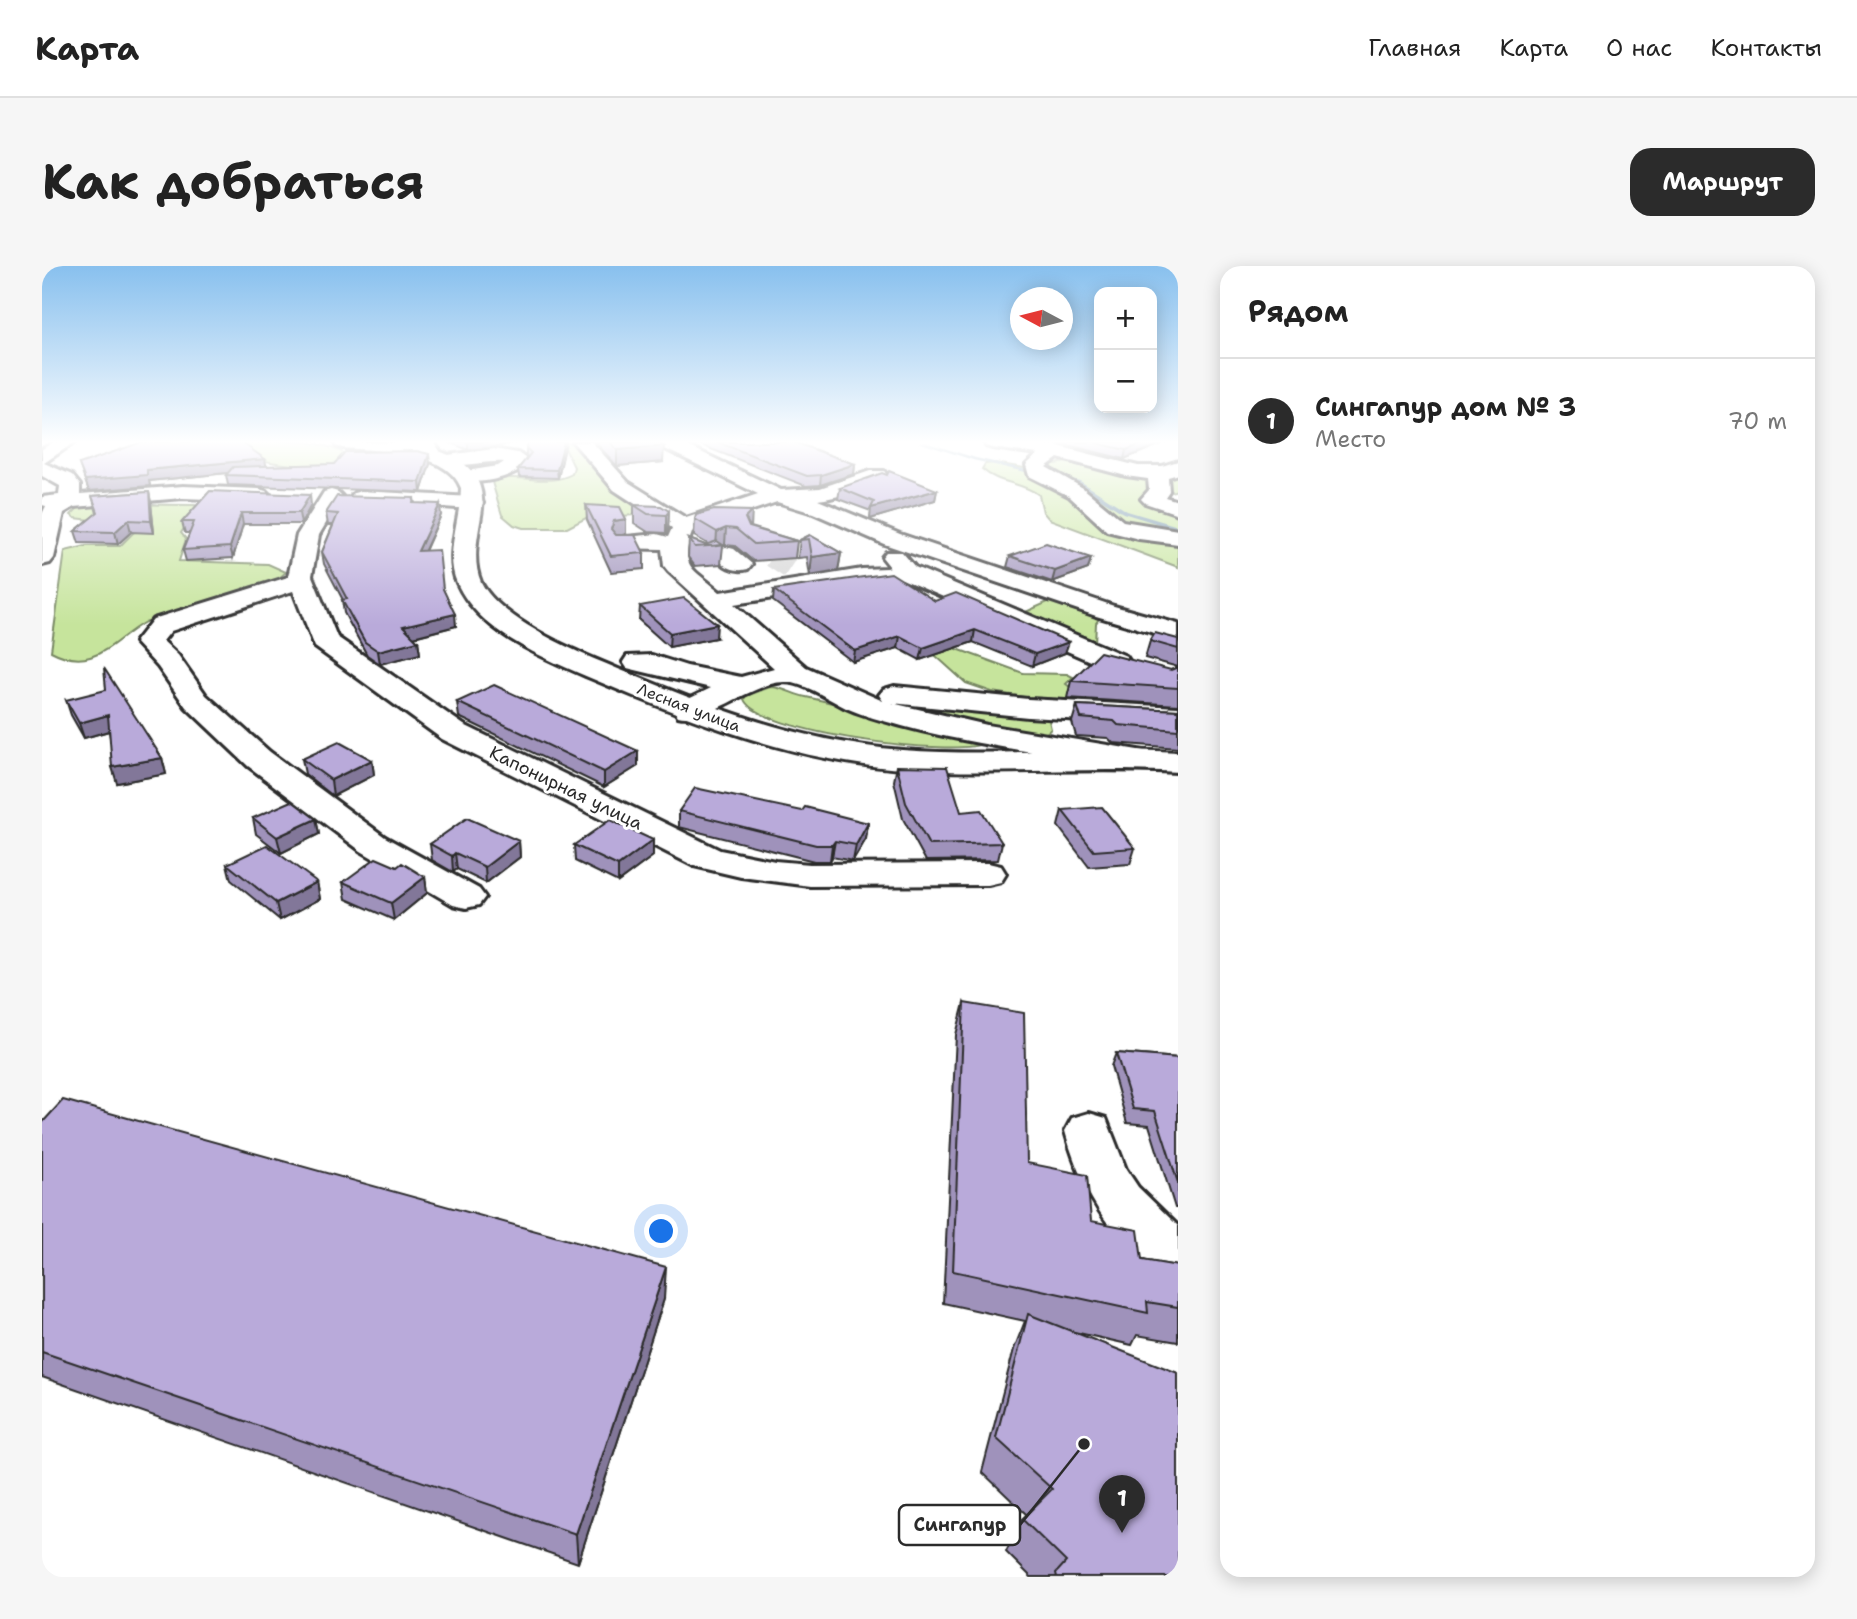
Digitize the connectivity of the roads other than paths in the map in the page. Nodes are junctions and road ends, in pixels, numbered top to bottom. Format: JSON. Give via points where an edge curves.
{"nodes":[{"id":1,"x":316,"y":503,"type":"edge"},
{"id":2,"x":445,"y":503,"type":"edge"},
{"id":3,"x":644,"y":503,"type":"edge"},
{"id":4,"x":761,"y":503,"type":"edge"},
{"id":5,"x":804,"y":503,"type":"edge"},
{"id":6,"x":1089,"y":503,"type":"edge"},
{"id":7,"x":55,"y":504,"type":"edge"},
{"id":8,"x":741,"y":524,"type":"edge"},
{"id":9,"x":887,"y":530,"type":"junction"},
{"id":10,"x":688,"y":535,"type":"junction"},
{"id":11,"x":1178,"y":537,"type":"edge"},
{"id":12,"x":624,"y":543,"type":"edge"},
{"id":13,"x":1012,"y":556,"type":"edge"},
{"id":14,"x":42,"y":558,"type":"edge"},
{"id":15,"x":821,"y":564,"type":"edge"},
{"id":16,"x":977,"y":569,"type":"junction"},
{"id":17,"x":902,"y":571,"type":"junction"},
{"id":18,"x":770,"y":574,"type":"junction"},
{"id":19,"x":302,"y":582,"type":"junction"},
{"id":20,"x":715,"y":600,"type":"junction"},
{"id":21,"x":1105,"y":611,"type":"junction"},
{"id":22,"x":1172,"y":626,"type":"edge"},
{"id":23,"x":637,"y":662,"type":"dead end"},
{"id":24,"x":1116,"y":662,"type":"junction"},
{"id":25,"x":1144,"y":670,"type":"edge"},
{"id":26,"x":796,"y":673,"type":"junction"},
{"id":27,"x":743,"y":686,"type":"junction"},
{"id":28,"x":860,"y":703,"type":"junction"},
{"id":29,"x":689,"y":710,"type":"junction"},
{"id":30,"x":1178,"y":716,"type":"edge"},
{"id":31,"x":1139,"y":759,"type":"junction"},
{"id":32,"x":1178,"y":762,"type":"edge"},
{"id":33,"x":988,"y":874,"type":"dead end"},
{"id":34,"x":466,"y":897,"type":"dead end"},
{"id":35,"x":1089,"y":1131,"type":"dead end"},
{"id":36,"x":1178,"y":1254,"type":"edge"}],
"edges":[{"from":1,"to":19,"type":"street","name":"Капонирная улица"},
{"from":2,"to":29,"type":"street","name":"Лесная улица","via":[[469,582],[490,608],[520,632]]},
{"from":3,"to":10,"type":"street"},
{"from":4,"to":10,"type":"street"},
{"from":5,"to":9,"type":"street"},
{"from":6,"to":11,"type":"street","via":[[1115,526]]},
{"from":7,"to":14,"type":"street"},
{"from":8,"to":10,"type":"street","via":[[729,518]]},
{"from":9,"to":16,"type":"street"},
{"from":9,"to":17,"type":"street"},
{"from":10,"to":12,"type":"street"},
{"from":10,"to":20,"type":"street","via":[[673,559]]},
{"from":13,"to":16,"type":"street"},
{"from":15,"to":18,"type":"street","via":[[825,568]]},
{"from":16,"to":21,"type":"street"},
{"from":17,"to":18,"type":"street","via":[[863,576]]},
{"from":17,"to":24,"type":"street"},
{"from":18,"to":20,"type":"street"},
{"from":19,"to":33,"type":"street","name":"Капонирная улица","via":[[325,641],[453,732],[707,858],[769,873]]},
{"from":19,"to":34,"type":"street","via":[[181,617],[162,625],[149,642],[196,701],[259,759],[373,844]]},
{"from":20,"to":26,"type":"street"},
{"from":21,"to":22,"type":"street"},
{"from":21,"to":24,"type":"street","via":[[1111,657]]},
{"from":23,"to":27,"type":"street"},
{"from":24,"to":25,"type":"street"},
{"from":26,"to":27,"type":"street"},
{"from":26,"to":28,"type":"street"},
{"from":27,"to":29,"type":"street"},
{"from":28,"to":30,"type":"street","via":[[865,696],[879,694]]},
{"from":28,"to":31,"type":"street","via":[[912,719]]},
{"from":29,"to":31,"type":"street","name":"Лесная улица","via":[[771,738],[868,757],[945,762]]},
{"from":31,"to":32,"type":"street","name":"Лесная улица"},
{"from":35,"to":36,"type":"street","via":[[1097,1164],[1122,1208]]}]}
